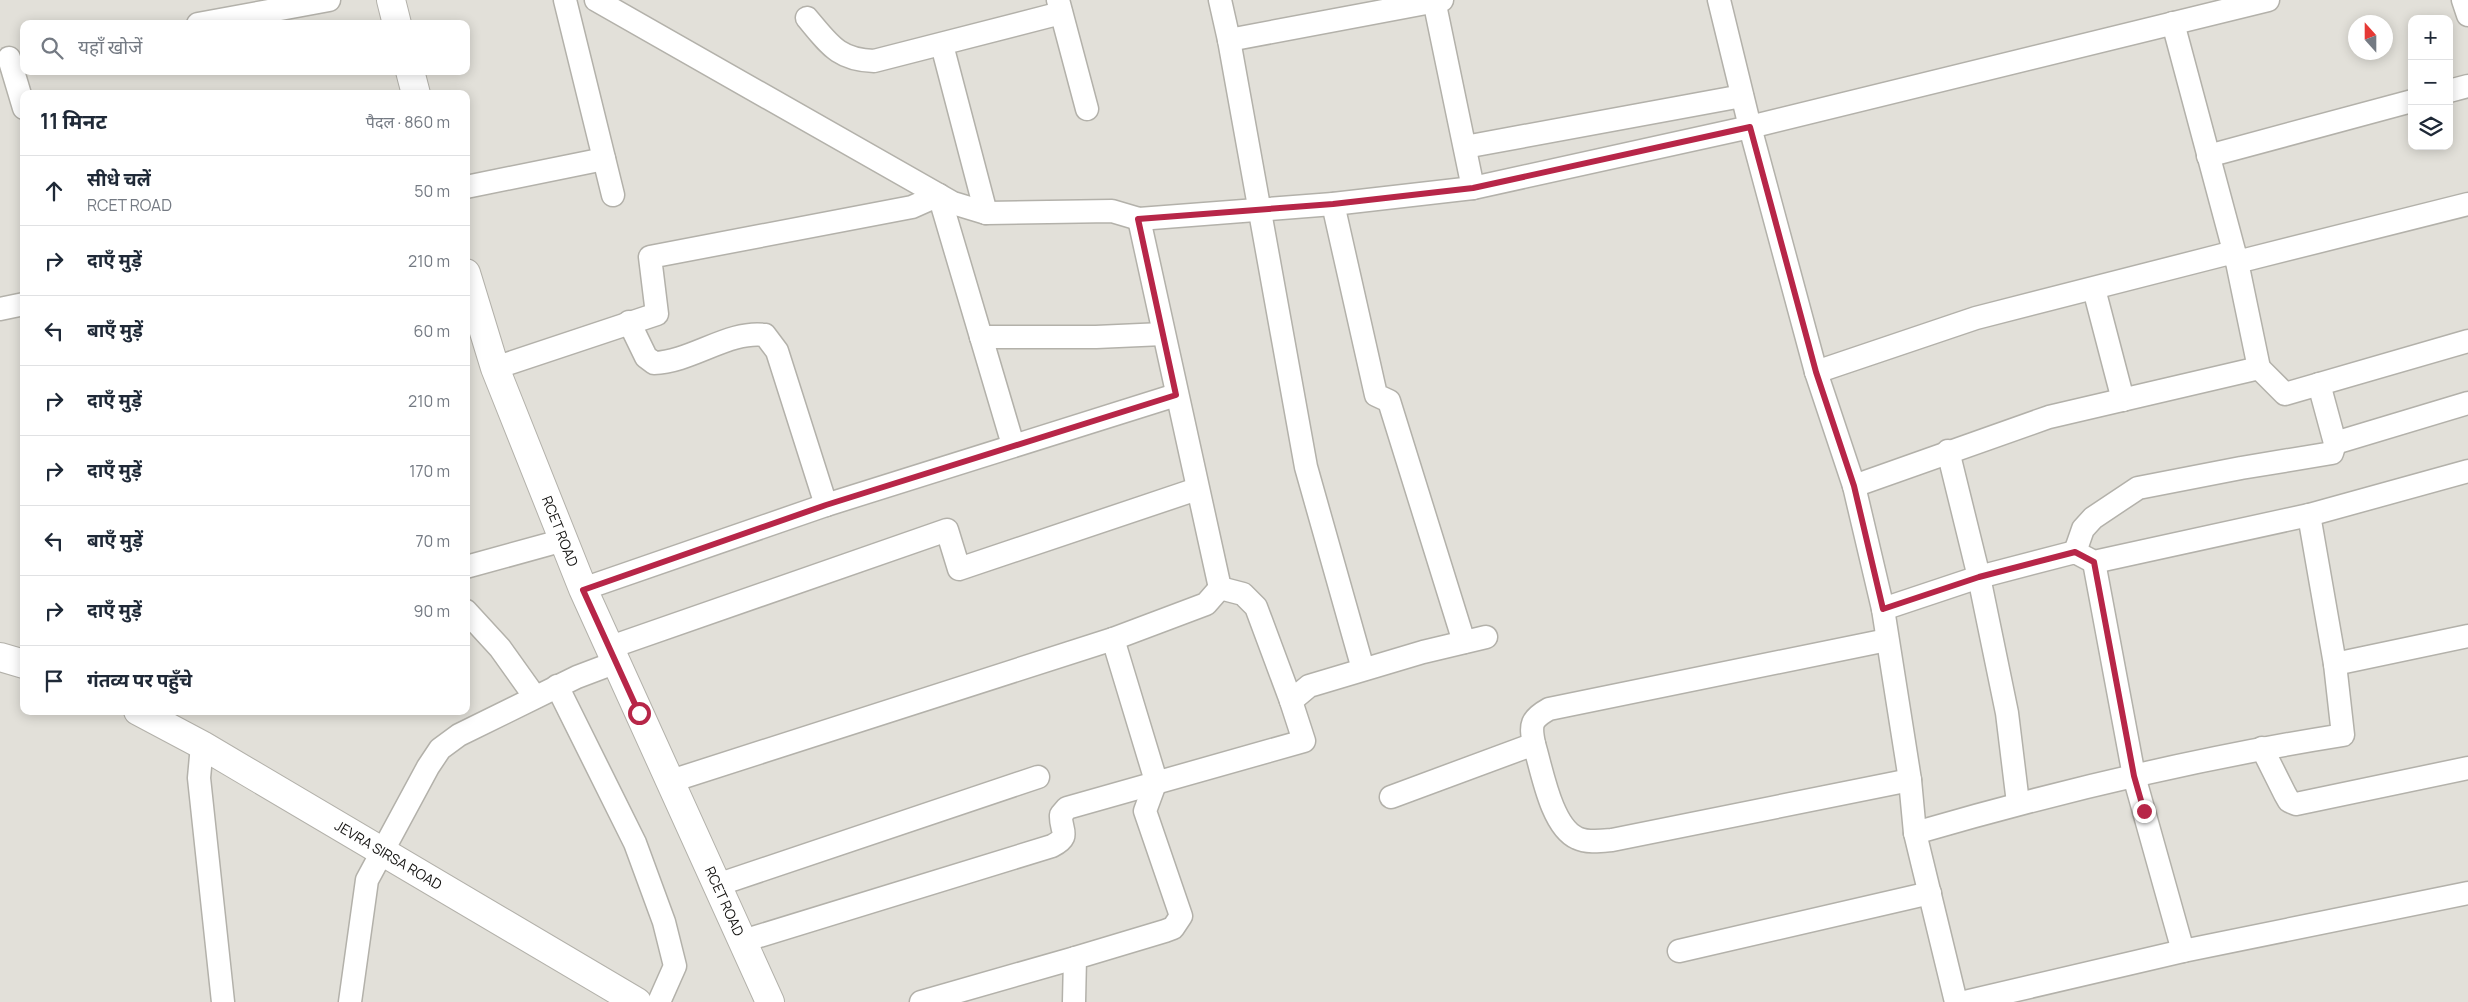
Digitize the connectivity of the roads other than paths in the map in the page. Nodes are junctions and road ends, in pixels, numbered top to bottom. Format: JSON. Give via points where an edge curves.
{"nodes":[{"id":1,"x":329,"y":0,"type":"edge"},
{"id":2,"x":391,"y":0,"type":"edge"},
{"id":3,"x":565,"y":0,"type":"edge"},
{"id":4,"x":596,"y":0,"type":"edge"},
{"id":5,"x":1220,"y":0,"type":"edge"},
{"id":6,"x":1437,"y":0,"type":"edge"},
{"id":7,"x":1719,"y":0,"type":"edge"},
{"id":8,"x":2268,"y":0,"type":"edge"},
{"id":9,"x":2463,"y":0,"type":"edge"},
{"id":10,"x":2244,"y":3,"type":"edge"},
{"id":11,"x":1060,"y":7,"type":"edge"},
{"id":12,"x":2468,"y":15,"type":"edge"},
{"id":13,"x":807,"y":18,"type":"dead end"},
{"id":14,"x":220,"y":20,"type":"edge"},
{"id":15,"x":396,"y":20,"type":"edge"},
{"id":16,"x":2173,"y":23,"type":"junction"},
{"id":17,"x":1229,"y":40,"type":"junction"},
{"id":18,"x":942,"y":45,"type":"junction"},
{"id":19,"x":11,"y":57,"type":"edge"},
{"id":20,"x":411,"y":75,"type":"edge"},
{"id":21,"x":2468,"y":86,"type":"edge"},
{"id":22,"x":414,"y":90,"type":"edge"},
{"id":23,"x":2453,"y":90,"type":"edge"},
{"id":24,"x":20,"y":92,"type":"edge"},
{"id":25,"x":1742,"y":96,"type":"junction"},
{"id":26,"x":2408,"y":102,"type":"edge"},
{"id":27,"x":1087,"y":109,"type":"dead end"},
{"id":28,"x":1750,"y":127,"type":"junction"},
{"id":29,"x":1465,"y":147,"type":"junction"},
{"id":30,"x":2208,"y":156,"type":"junction"},
{"id":31,"x":604,"y":158,"type":"junction"},
{"id":32,"x":470,"y":186,"type":"edge"},
{"id":33,"x":1473,"y":188,"type":"junction"},
{"id":34,"x":613,"y":195,"type":"dead end"},
{"id":35,"x":938,"y":195,"type":"junction"},
{"id":36,"x":1333,"y":204,"type":"junction"},
{"id":37,"x":2468,"y":204,"type":"edge"},
{"id":38,"x":1261,"y":209,"type":"junction"},
{"id":39,"x":986,"y":213,"type":"junction"},
{"id":40,"x":1138,"y":219,"type":"junction"},
{"id":41,"x":2235,"y":257,"type":"junction"},
{"id":42,"x":470,"y":286,"type":"edge"},
{"id":43,"x":2094,"y":289,"type":"junction"},
{"id":44,"x":20,"y":305,"type":"edge"},
{"id":45,"x":0,"y":309,"type":"edge"},
{"id":46,"x":629,"y":322,"type":"junction"},
{"id":47,"x":1163,"y":334,"type":"junction"},
{"id":48,"x":981,"y":337,"type":"junction"},
{"id":49,"x":2468,"y":341,"type":"edge"},
{"id":50,"x":495,"y":368,"type":"junction"},
{"id":51,"x":2259,"y":368,"type":"junction"},
{"id":52,"x":1816,"y":372,"type":"junction"},
{"id":53,"x":2319,"y":384,"type":"junction"},
{"id":54,"x":1176,"y":395,"type":"junction"},
{"id":55,"x":2124,"y":400,"type":"junction"},
{"id":56,"x":2468,"y":403,"type":"edge"},
{"id":57,"x":2335,"y":443,"type":"junction"},
{"id":58,"x":1013,"y":445,"type":"junction"},
{"id":59,"x":1948,"y":451,"type":"junction"},
{"id":60,"x":2468,"y":471,"type":"edge"},
{"id":61,"x":1854,"y":486,"type":"junction"},
{"id":62,"x":1197,"y":490,"type":"junction"},
{"id":63,"x":826,"y":505,"type":"junction"},
{"id":64,"x":2309,"y":515,"type":"junction"},
{"id":65,"x":564,"y":540,"type":"junction"},
{"id":66,"x":2085,"y":557,"type":"junction"},
{"id":67,"x":470,"y":566,"type":"edge"},
{"id":68,"x":1979,"y":577,"type":"junction"},
{"id":69,"x":1220,"y":588,"type":"junction"},
{"id":70,"x":583,"y":590,"type":"junction"},
{"id":71,"x":1883,"y":609,"type":"junction"},
{"id":72,"x":470,"y":615,"type":"edge"},
{"id":73,"x":2468,"y":636,"type":"edge"},
{"id":74,"x":1486,"y":637,"type":"dead end"},
{"id":75,"x":1113,"y":639,"type":"junction"},
{"id":76,"x":1887,"y":640,"type":"junction"},
{"id":77,"x":1464,"y":642,"type":"junction"},
{"id":78,"x":611,"y":655,"type":"junction"},
{"id":79,"x":0,"y":657,"type":"edge"},
{"id":80,"x":20,"y":663,"type":"edge"},
{"id":81,"x":2335,"y":664,"type":"junction"},
{"id":82,"x":1364,"y":669,"type":"junction"},
{"id":83,"x":557,"y":686,"type":"junction"},
{"id":84,"x":535,"y":697,"type":"junction"},
{"id":85,"x":1291,"y":701,"type":"junction"},
{"id":86,"x":146,"y":715,"type":"edge"},
{"id":87,"x":1534,"y":744,"type":"junction"},
{"id":88,"x":202,"y":745,"type":"junction"},
{"id":89,"x":2262,"y":748,"type":"junction"},
{"id":90,"x":2468,"y":768,"type":"edge"},
{"id":91,"x":2134,"y":776,"type":"junction"},
{"id":92,"x":1038,"y":777,"type":"dead end"},
{"id":93,"x":1910,"y":780,"type":"junction"},
{"id":94,"x":671,"y":781,"type":"junction"},
{"id":95,"x":1156,"y":781,"type":"junction"},
{"id":96,"x":1391,"y":797,"type":"dead end"},
{"id":97,"x":2018,"y":804,"type":"junction"},
{"id":98,"x":1915,"y":833,"type":"junction"},
{"id":99,"x":381,"y":851,"type":"junction"},
{"id":100,"x":717,"y":885,"type":"junction"},
{"id":101,"x":1930,"y":893,"type":"junction"},
{"id":102,"x":2468,"y":893,"type":"edge"},
{"id":103,"x":743,"y":941,"type":"junction"},
{"id":104,"x":1679,"y":951,"type":"dead end"},
{"id":105,"x":2183,"y":951,"type":"junction"},
{"id":106,"x":1075,"y":958,"type":"junction"},
{"id":107,"x":223,"y":1002,"type":"edge"},
{"id":108,"x":350,"y":1002,"type":"edge"},
{"id":109,"x":637,"y":1002,"type":"edge"},
{"id":110,"x":659,"y":1002,"type":"edge"},
{"id":111,"x":770,"y":1002,"type":"edge"},
{"id":112,"x":921,"y":1002,"type":"edge"},
{"id":113,"x":1074,"y":1002,"type":"edge"},
{"id":114,"x":1956,"y":1002,"type":"edge"},
{"id":115,"x":1965,"y":1002,"type":"edge"}],
"edges":[{"from":1,"to":14,"type":"street"},
{"from":2,"to":15,"type":"main road"},
{"from":3,"to":31,"type":"street"},
{"from":4,"to":35,"type":"street"},
{"from":5,"to":17,"type":"street"},
{"from":6,"to":17,"type":"street"},
{"from":6,"to":29,"type":"street"},
{"from":7,"to":25,"type":"street"},
{"from":8,"to":10,"type":"street"},
{"from":9,"to":12,"type":"street"},
{"from":10,"to":16,"type":"street"},
{"from":11,"to":18,"type":"street"},
{"from":11,"to":27,"type":"street"},
{"from":13,"to":18,"type":"street","via":[[841,55],[857,60],[874,62]]},
{"from":16,"to":28,"type":"street"},
{"from":16,"to":30,"type":"street"},
{"from":17,"to":38,"type":"street"},
{"from":18,"to":39,"type":"street"},
{"from":19,"to":24,"type":"street"},
{"from":20,"to":22,"type":"main road"},
{"from":21,"to":23,"type":"street"},
{"from":25,"to":28,"type":"street"},
{"from":25,"to":29,"type":"street"},
{"from":26,"to":30,"type":"street"},
{"from":28,"to":33,"type":"street"},
{"from":28,"to":52,"type":"street"},
{"from":29,"to":33,"type":"street"},
{"from":30,"to":41,"type":"street"},
{"from":31,"to":32,"type":"street"},
{"from":31,"to":34,"type":"street"},
{"from":33,"to":36,"type":"street"},
{"from":35,"to":39,"type":"street"},
{"from":35,"to":46,"type":"street","via":[[912,207],[650,257],[657,314]]},
{"from":35,"to":48,"type":"street"},
{"from":36,"to":38,"type":"street"},
{"from":36,"to":77,"type":"street","via":[[1376,395],[1389,402]]},
{"from":37,"to":41,"type":"street"},
{"from":38,"to":40,"type":"street"},
{"from":38,"to":82,"type":"street","via":[[1306,467]]},
{"from":39,"to":40,"type":"street","via":[[1112,211]]},
{"from":40,"to":47,"type":"street"},
{"from":41,"to":43,"type":"street"},
{"from":41,"to":51,"type":"street"},
{"from":42,"to":50,"type":"main road","name":"RCET ROAD"},
{"from":43,"to":52,"type":"street","via":[[1976,318]]},
{"from":43,"to":55,"type":"street"},
{"from":44,"to":45,"type":"street"},
{"from":46,"to":50,"type":"street"},
{"from":46,"to":63,"type":"street","via":[[646,357],[654,363],[673,361],[744,336],[766,335],[777,351]]},
{"from":47,"to":48,"type":"street","via":[[1096,338]]},
{"from":47,"to":54,"type":"street"},
{"from":48,"to":58,"type":"street"},
{"from":49,"to":53,"type":"street"},
{"from":50,"to":65,"type":"main road","name":"RCET ROAD"},
{"from":51,"to":53,"type":"street","via":[[2285,394]]},
{"from":51,"to":55,"type":"street"},
{"from":52,"to":61,"type":"street"},
{"from":53,"to":57,"type":"street"},
{"from":54,"to":58,"type":"street"},
{"from":54,"to":62,"type":"street"},
{"from":55,"to":59,"type":"street","via":[[2049,417]]},
{"from":56,"to":57,"type":"street"},
{"from":57,"to":66,"type":"street","via":[[2332,453],[2138,488],[2083,528]]},
{"from":58,"to":63,"type":"street"},
{"from":59,"to":61,"type":"street"},
{"from":59,"to":68,"type":"street"},
{"from":60,"to":64,"type":"street"},
{"from":61,"to":71,"type":"street"},
{"from":62,"to":69,"type":"street"},
{"from":62,"to":78,"type":"street","via":[[959,569],[947,530]]},
{"from":63,"to":70,"type":"street"},
{"from":64,"to":66,"type":"street"},
{"from":64,"to":81,"type":"street"},
{"from":65,"to":67,"type":"street"},
{"from":65,"to":70,"type":"main road","name":"RCET ROAD"},
{"from":66,"to":68,"type":"street"},
{"from":66,"to":91,"type":"street"},
{"from":68,"to":71,"type":"street"},
{"from":68,"to":97,"type":"street","via":[[2007,713]]},
{"from":69,"to":75,"type":"street","via":[[1206,604]]},
{"from":69,"to":85,"type":"street","via":[[1243,594],[1256,607]]},
{"from":70,"to":78,"type":"main road","name":"RCET ROAD"},
{"from":71,"to":76,"type":"street"},
{"from":72,"to":84,"type":"street","via":[[500,648]]},
{"from":73,"to":81,"type":"street"},
{"from":74,"to":77,"type":"street"},
{"from":75,"to":94,"type":"street"},
{"from":75,"to":95,"type":"street"},
{"from":76,"to":87,"type":"street","via":[[1550,709],[1533,722]]},
{"from":76,"to":93,"type":"street"},
{"from":77,"to":82,"type":"street"},
{"from":78,"to":83,"type":"street"},
{"from":78,"to":94,"type":"main road","name":"RCET ROAD"},
{"from":79,"to":80,"type":"main road"},
{"from":81,"to":89,"type":"street","via":[[2343,735]]},
{"from":82,"to":85,"type":"street","via":[[1309,686]]},
{"from":83,"to":84,"type":"street"},
{"from":83,"to":110,"type":"street","via":[[635,843],[664,922],[674,966]]},
{"from":84,"to":99,"type":"street","via":[[459,735],[440,749]]},
{"from":85,"to":95,"type":"street","via":[[1304,741]]},
{"from":86,"to":88,"type":"main road","name":"JEVRA SIRSA ROAD"},
{"from":87,"to":93,"type":"street","via":[[1560,821],[1577,838],[1594,841]]},
{"from":87,"to":96,"type":"street"},
{"from":88,"to":99,"type":"main road","name":"JEVRA SIRSA ROAD"},
{"from":88,"to":107,"type":"street","via":[[200,778]]},
{"from":89,"to":90,"type":"street","via":[[2289,801],[2296,804]]},
{"from":89,"to":91,"type":"street"},
{"from":91,"to":97,"type":"street"},
{"from":91,"to":105,"type":"street"},
{"from":92,"to":100,"type":"street"},
{"from":93,"to":98,"type":"street"},
{"from":94,"to":100,"type":"main road","name":"RCET ROAD"},
{"from":95,"to":103,"type":"street","via":[[1067,808],[1061,815],[1064,833],[1052,846]]},
{"from":95,"to":106,"type":"street","via":[[1144,811],[1181,909],[1178,922],[1165,931]]},
{"from":97,"to":98,"type":"street"},
{"from":98,"to":101,"type":"street"},
{"from":99,"to":108,"type":"street","via":[[367,880]]},
{"from":99,"to":109,"type":"main road","name":"JEVRA SIRSA ROAD"},
{"from":100,"to":103,"type":"main road","name":"RCET ROAD"},
{"from":101,"to":104,"type":"street"},
{"from":101,"to":114,"type":"street"},
{"from":102,"to":105,"type":"street"},
{"from":103,"to":111,"type":"main road","name":"RCET ROAD"},
{"from":105,"to":115,"type":"street"},
{"from":106,"to":112,"type":"street"},
{"from":106,"to":113,"type":"street"}]}
